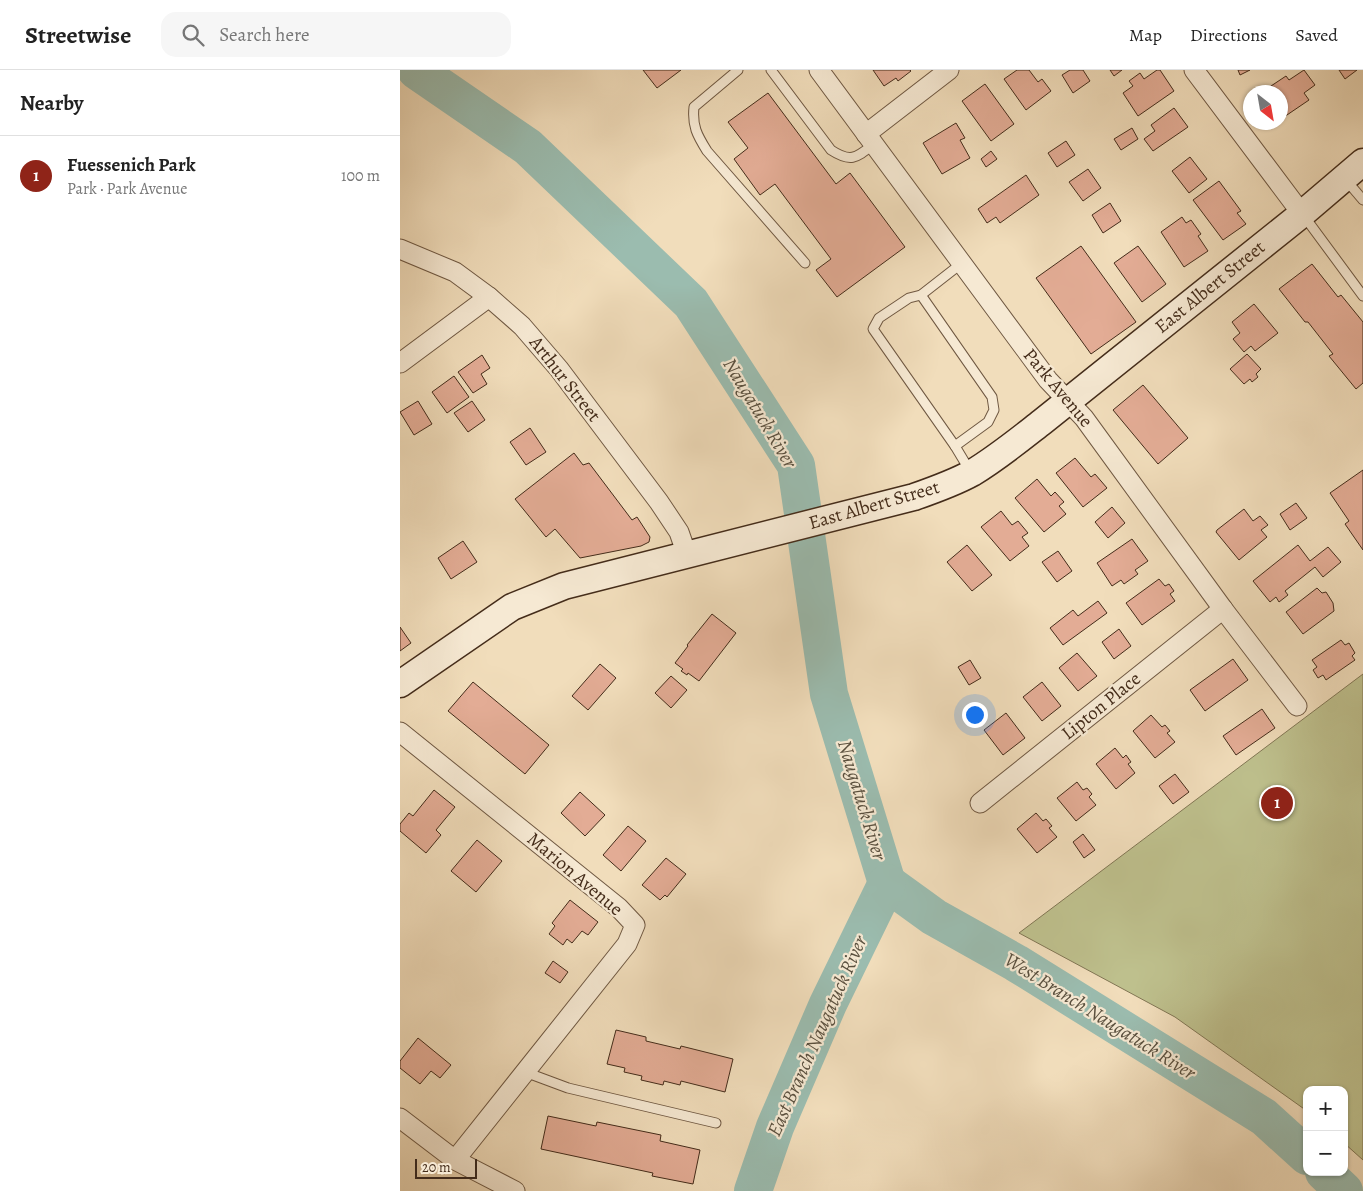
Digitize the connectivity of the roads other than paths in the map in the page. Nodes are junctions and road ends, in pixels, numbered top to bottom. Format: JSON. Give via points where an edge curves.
{"nodes":[{"id":1,"x":738,"y":70,"type":"edge"},
{"id":2,"x":771,"y":70,"type":"edge"},
{"id":3,"x":818,"y":70,"type":"edge"},
{"id":4,"x":949,"y":70,"type":"edge"},
{"id":5,"x":1194,"y":70,"type":"edge"},
{"id":6,"x":870,"y":139,"type":"junction"},
{"id":7,"x":1354,"y":170,"type":"edge"},
{"id":8,"x":1363,"y":200,"type":"edge"},
{"id":9,"x":1302,"y":214,"type":"junction"},
{"id":10,"x":400,"y":249,"type":"edge"},
{"id":11,"x":804,"y":263,"type":"dead end"},
{"id":12,"x":962,"y":263,"type":"junction"},
{"id":13,"x":921,"y":294,"type":"junction"},
{"id":14,"x":1363,"y":296,"type":"edge"},
{"id":15,"x":489,"y":297,"type":"junction"},
{"id":16,"x":400,"y":363,"type":"edge"},
{"id":17,"x":1068,"y":401,"type":"junction"},
{"id":18,"x":955,"y":446,"type":"junction"},
{"id":19,"x":971,"y":473,"type":"junction"},
{"id":20,"x":687,"y":554,"type":"junction"},
{"id":21,"x":1223,"y":609,"type":"junction"},
{"id":22,"x":400,"y":684,"type":"edge"},
{"id":23,"x":1297,"y":706,"type":"dead end"},
{"id":24,"x":400,"y":732,"type":"edge"},
{"id":25,"x":980,"y":803,"type":"dead end"},
{"id":26,"x":525,"y":1072,"type":"junction"},
{"id":27,"x":400,"y":1118,"type":"edge"},
{"id":28,"x":716,"y":1123,"type":"dead end"},
{"id":29,"x":455,"y":1160,"type":"junction"},
{"id":30,"x":512,"y":1191,"type":"edge"}],
"edges":[{"from":1,"to":11,"type":"lane","via":[[694,107],[696,134]]},
{"from":2,"to":6,"type":"lane","via":[[831,150],[851,158],[860,154]]},
{"from":3,"to":6,"type":"street","name":"Park Avenue"},
{"from":4,"to":6,"type":"street"},
{"from":5,"to":9,"type":"street"},
{"from":6,"to":12,"type":"street","name":"Park Avenue"},
{"from":7,"to":8,"type":"lane"},
{"from":7,"to":9,"type":"main road","name":"East Albert Street"},
{"from":9,"to":14,"type":"lane"},
{"from":9,"to":17,"type":"main road","name":"East Albert Street"},
{"from":10,"to":15,"type":"street","name":"Arthur Street","via":[[455,272]]},
{"from":12,"to":13,"type":"lane"},
{"from":12,"to":17,"type":"street","name":"Park Avenue","via":[[1048,380]]},
{"from":13,"to":18,"type":"lane","via":[[992,397],[994,410],[988,422]]},
{"from":13,"to":18,"type":"lane","via":[[879,318],[874,329]]},
{"from":15,"to":16,"type":"street"},
{"from":15,"to":20,"type":"street","name":"Arthur Street","via":[[522,326],[559,369],[659,502],[679,532]]},
{"from":17,"to":19,"type":"main road","name":"East Albert Street","via":[[1000,455]]},
{"from":17,"to":21,"type":"street","name":"Park Avenue","via":[[1084,418]]},
{"from":18,"to":19,"type":"lane"},
{"from":19,"to":20,"type":"main road","name":"East Albert Street","via":[[914,496]]},
{"from":20,"to":22,"type":"main road","name":"East Albert Street","via":[[564,586],[512,607]]},
{"from":21,"to":23,"type":"street","name":"Park Avenue"},
{"from":21,"to":25,"type":"street","name":"Lipton Place"},
{"from":24,"to":26,"type":"street","name":"Marion Avenue","via":[[619,908],[634,925],[627,944]]},
{"from":26,"to":28,"type":"lane","via":[[568,1088]]},
{"from":26,"to":29,"type":"street","name":"Marion Avenue"},
{"from":27,"to":29,"type":"street"},
{"from":29,"to":30,"type":"street"}]}
